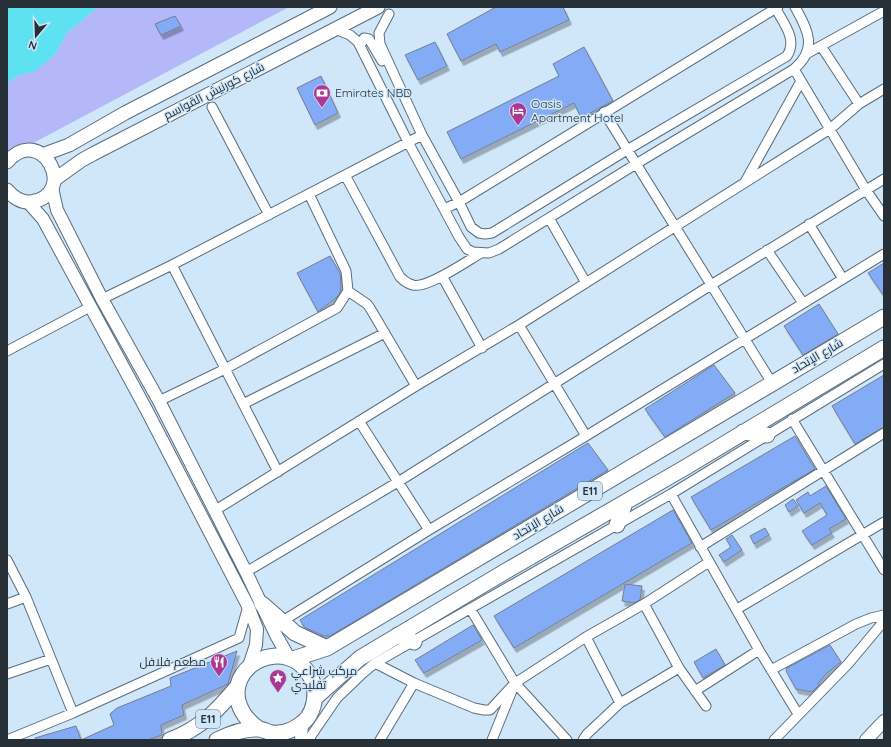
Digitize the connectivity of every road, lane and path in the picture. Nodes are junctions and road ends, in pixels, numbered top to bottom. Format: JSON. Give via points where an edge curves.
{"nodes":[{"id":1,"x":330,"y":7,"type":"edge"},
{"id":2,"x":776,"y":7,"type":"edge"},
{"id":3,"x":795,"y":7,"type":"edge"},
{"id":4,"x":383,"y":10,"type":"edge"},
{"id":5,"x":884,"y":11,"type":"edge"},
{"id":6,"x":335,"y":29,"type":"junction"},
{"id":7,"x":360,"y":46,"type":"junction"},
{"id":8,"x":821,"y":46,"type":"junction"},
{"id":9,"x":808,"y":53,"type":"junction"},
{"id":10,"x":392,"y":69,"type":"junction"},
{"id":11,"x":794,"y":69,"type":"junction"},
{"id":12,"x":801,"y":81,"type":"junction"},
{"id":13,"x":884,"y":89,"type":"edge"},
{"id":14,"x":859,"y":104,"type":"junction"},
{"id":15,"x":212,"y":107,"type":"dead end"},
{"id":16,"x":604,"y":112,"type":"junction"},
{"id":17,"x":830,"y":129,"type":"junction"},
{"id":18,"x":422,"y":135,"type":"junction"},
{"id":19,"x":408,"y":142,"type":"junction"},
{"id":20,"x":627,"y":150,"type":"junction"},
{"id":21,"x":42,"y":155,"type":"junction"},
{"id":22,"x":7,"y":162,"type":"edge"},
{"id":23,"x":636,"y":164,"type":"junction"},
{"id":24,"x":345,"y":175,"type":"junction"},
{"id":25,"x":884,"y":179,"type":"edge"},
{"id":26,"x":744,"y":183,"type":"junction"},
{"id":27,"x":53,"y":184,"type":"junction"},
{"id":28,"x":7,"y":190,"type":"edge"},
{"id":29,"x":866,"y":190,"type":"junction"},
{"id":30,"x":309,"y":194,"type":"junction"},
{"id":31,"x":17,"y":202,"type":"edge"},
{"id":32,"x":459,"y":202,"type":"junction"},
{"id":33,"x":444,"y":209,"type":"junction"},
{"id":34,"x":269,"y":215,"type":"junction"},
{"id":35,"x":884,"y":216,"type":"edge"},
{"id":36,"x":549,"y":218,"type":"junction"},
{"id":37,"x":810,"y":224,"type":"junction"},
{"id":38,"x":675,"y":227,"type":"junction"},
{"id":39,"x":767,"y":250,"type":"junction"},
{"id":40,"x":481,"y":254,"type":"junction"},
{"id":41,"x":884,"y":254,"type":"edge"},
{"id":42,"x":172,"y":265,"type":"junction"},
{"id":43,"x":442,"y":276,"type":"junction"},
{"id":44,"x":843,"y":279,"type":"junction"},
{"id":45,"x":586,"y":283,"type":"junction"},
{"id":46,"x":710,"y":285,"type":"junction"},
{"id":47,"x":348,"y":291,"type":"junction"},
{"id":48,"x":102,"y":299,"type":"junction"},
{"id":49,"x":803,"y":303,"type":"junction"},
{"id":50,"x":90,"y":307,"type":"junction"},
{"id":51,"x":884,"y":317,"type":"edge"},
{"id":52,"x":519,"y":325,"type":"junction"},
{"id":53,"x":860,"y":331,"type":"junction"},
{"id":54,"x":385,"y":333,"type":"junction"},
{"id":55,"x":744,"y":339,"type":"junction"},
{"id":56,"x":482,"y":348,"type":"junction"},
{"id":57,"x":7,"y":351,"type":"edge"},
{"id":58,"x":878,"y":351,"type":"edge"},
{"id":59,"x":884,"y":364,"type":"edge"},
{"id":60,"x":226,"y":369,"type":"junction"},
{"id":61,"x":772,"y":383,"type":"junction"},
{"id":62,"x":554,"y":384,"type":"junction"},
{"id":63,"x":416,"y":386,"type":"junction"},
{"id":64,"x":158,"y":401,"type":"junction"},
{"id":65,"x":243,"y":404,"type":"junction"},
{"id":66,"x":792,"y":420,"type":"junction"},
{"id":67,"x":359,"y":421,"type":"junction"},
{"id":68,"x":743,"y":432,"type":"junction"},
{"id":69,"x":884,"y":433,"type":"edge"},
{"id":70,"x":767,"y":435,"type":"junction"},
{"id":71,"x":586,"y":436,"type":"junction"},
{"id":72,"x":823,"y":471,"type":"junction"},
{"id":73,"x":278,"y":472,"type":"junction"},
{"id":74,"x":398,"y":482,"type":"junction"},
{"id":75,"x":671,"y":494,"type":"junction"},
{"id":76,"x":625,"y":503,"type":"junction"},
{"id":77,"x":214,"y":511,"type":"junction"},
{"id":78,"x":884,"y":522,"type":"edge"},
{"id":79,"x":617,"y":525,"type":"junction"},
{"id":80,"x":429,"y":530,"type":"junction"},
{"id":81,"x":863,"y":534,"type":"junction"},
{"id":82,"x":700,"y":547,"type":"junction"},
{"id":83,"x":7,"y":560,"type":"edge"},
{"id":84,"x":709,"y":562,"type":"junction"},
{"id":85,"x":884,"y":570,"type":"edge"},
{"id":86,"x":246,"y":572,"type":"junction"},
{"id":87,"x":26,"y":597,"type":"junction"},
{"id":88,"x":7,"y":604,"type":"edge"},
{"id":89,"x":644,"y":604,"type":"junction"},
{"id":90,"x":255,"y":605,"type":"junction"},
{"id":91,"x":737,"y":609,"type":"junction"},
{"id":92,"x":470,"y":610,"type":"junction"},
{"id":93,"x":884,"y":616,"type":"edge"},
{"id":94,"x":884,"y":621,"type":"edge"},
{"id":95,"x":281,"y":622,"type":"junction"},
{"id":96,"x":398,"y":636,"type":"junction"},
{"id":97,"x":586,"y":637,"type":"junction"},
{"id":98,"x":414,"y":642,"type":"junction"},
{"id":99,"x":328,"y":648,"type":"junction"},
{"id":100,"x":759,"y":650,"type":"junction"},
{"id":101,"x":291,"y":658,"type":"junction"},
{"id":102,"x":51,"y":659,"type":"junction"},
{"id":103,"x":375,"y":664,"type":"junction"},
{"id":104,"x":249,"y":666,"type":"junction"},
{"id":105,"x":679,"y":668,"type":"junction"},
{"id":106,"x":771,"y":670,"type":"junction"},
{"id":107,"x":7,"y":674,"type":"edge"},
{"id":108,"x":414,"y":683,"type":"junction"},
{"id":109,"x":516,"y":683,"type":"junction"},
{"id":110,"x":238,"y":686,"type":"junction"},
{"id":111,"x":695,"y":691,"type":"junction"},
{"id":112,"x":315,"y":698,"type":"junction"},
{"id":113,"x":620,"y":703,"type":"junction"},
{"id":114,"x":706,"y":706,"type":"dead end"},
{"id":115,"x":73,"y":713,"type":"junction"},
{"id":116,"x":798,"y":714,"type":"junction"},
{"id":117,"x":884,"y":721,"type":"edge"},
{"id":118,"x":302,"y":723,"type":"junction"},
{"id":119,"x":270,"y":734,"type":"edge"},
{"id":120,"x":7,"y":740,"type":"edge"},
{"id":121,"x":170,"y":740,"type":"edge"},
{"id":122,"x":217,"y":740,"type":"edge"},
{"id":123,"x":301,"y":740,"type":"edge"},
{"id":124,"x":310,"y":740,"type":"edge"},
{"id":125,"x":380,"y":740,"type":"edge"},
{"id":126,"x":492,"y":740,"type":"edge"},
{"id":127,"x":567,"y":740,"type":"edge"},
{"id":128,"x":583,"y":740,"type":"edge"},
{"id":129,"x":774,"y":740,"type":"edge"},
{"id":130,"x":866,"y":740,"type":"edge"}],
"edges":[{"from":1,"to":21,"type":"main road","name":"شارع كورنيش القواسم","via":[[69,145]]},
{"from":2,"to":16,"type":"street"},
{"from":2,"to":20,"type":"street","via":[[792,38],[792,46],[787,56]]},
{"from":3,"to":9,"type":"street","via":[[808,34]]},
{"from":4,"to":6,"type":"main road","name":"شارع كورنيش القواسم"},
{"from":4,"to":10,"type":"street","via":[[380,44]]},
{"from":5,"to":8,"type":"street"},
{"from":6,"to":7,"type":"street","via":[[350,35]]},
{"from":6,"to":27,"type":"main road","name":"شارع كورنيش القواسم","via":[[82,160]]},
{"from":7,"to":10,"type":"street","via":[[362,39],[369,39],[382,63]]},
{"from":7,"to":19,"type":"street"},
{"from":8,"to":9,"type":"street"},
{"from":8,"to":14,"type":"street"},
{"from":9,"to":11,"type":"street"},
{"from":10,"to":18,"type":"street"},
{"from":11,"to":12,"type":"street"},
{"from":11,"to":23,"type":"street"},
{"from":12,"to":17,"type":"street"},
{"from":12,"to":26,"type":"street"},
{"from":13,"to":14,"type":"street"},
{"from":14,"to":17,"type":"street"},
{"from":15,"to":34,"type":"street"},
{"from":16,"to":20,"type":"street"},
{"from":16,"to":32,"type":"street"},
{"from":17,"to":26,"type":"street"},
{"from":17,"to":29,"type":"street"},
{"from":18,"to":19,"type":"street"},
{"from":18,"to":32,"type":"street"},
{"from":19,"to":24,"type":"street"},
{"from":19,"to":33,"type":"street"},
{"from":20,"to":23,"type":"street"},
{"from":20,"to":32,"type":"street","via":[[492,233],[479,234],[474,231]]},
{"from":21,"to":22,"type":"main road","via":[[26,151]]},
{"from":21,"to":27,"type":"main road","via":[[52,166]]},
{"from":23,"to":36,"type":"street"},
{"from":23,"to":38,"type":"street"},
{"from":24,"to":30,"type":"street"},
{"from":24,"to":43,"type":"street","via":[[400,277],[413,285],[421,286]]},
{"from":25,"to":29,"type":"street"},
{"from":26,"to":38,"type":"street"},
{"from":27,"to":31,"type":"main road","name":"شارع كورنيش القواسم","via":[[46,196],[37,201]]},
{"from":27,"to":48,"type":"street","via":[[57,210]]},
{"from":28,"to":31,"type":"main road"},
{"from":29,"to":35,"type":"street"},
{"from":29,"to":37,"type":"street"},
{"from":30,"to":34,"type":"street"},
{"from":30,"to":47,"type":"street","via":[[346,271]]},
{"from":31,"to":50,"type":"street","via":[[43,219]]},
{"from":32,"to":33,"type":"street"},
{"from":33,"to":40,"type":"street","via":[[467,249]]},
{"from":34,"to":42,"type":"street"},
{"from":36,"to":40,"type":"street","via":[[499,249]]},
{"from":36,"to":45,"type":"street"},
{"from":37,"to":39,"type":"street"},
{"from":37,"to":44,"type":"street"},
{"from":38,"to":45,"type":"street"},
{"from":38,"to":46,"type":"street"},
{"from":39,"to":46,"type":"street"},
{"from":39,"to":49,"type":"street"},
{"from":40,"to":43,"type":"street"},
{"from":41,"to":44,"type":"street"},
{"from":42,"to":48,"type":"street"},
{"from":42,"to":60,"type":"street"},
{"from":43,"to":56,"type":"street"},
{"from":44,"to":49,"type":"street"},
{"from":45,"to":52,"type":"street"},
{"from":46,"to":55,"type":"street"},
{"from":46,"to":62,"type":"street"},
{"from":47,"to":54,"type":"street","via":[[367,304]]},
{"from":47,"to":60,"type":"street","via":[[337,308]]},
{"from":48,"to":64,"type":"street"},
{"from":49,"to":55,"type":"street"},
{"from":50,"to":57,"type":"street"},
{"from":50,"to":90,"type":"street"},
{"from":51,"to":53,"type":"main road","name":"شارع الإتحاد","number":"E11"},
{"from":52,"to":56,"type":"street"},
{"from":52,"to":62,"type":"street"},
{"from":53,"to":58,"type":"main road","via":[[860,349],[866,353]]},
{"from":53,"to":61,"type":"main road","name":"شارع الإتحاد","number":"E11"},
{"from":54,"to":63,"type":"street"},
{"from":54,"to":65,"type":"street"},
{"from":55,"to":61,"type":"street"},
{"from":55,"to":71,"type":"street"},
{"from":56,"to":63,"type":"street"},
{"from":58,"to":68,"type":"main road","number":"E11"},
{"from":59,"to":66,"type":"street"},
{"from":60,"to":64,"type":"street"},
{"from":60,"to":65,"type":"street"},
{"from":61,"to":99,"type":"main road","name":"شارع الإتحاد","number":"E11"},
{"from":62,"to":71,"type":"street"},
{"from":62,"to":74,"type":"street"},
{"from":63,"to":67,"type":"street"},
{"from":64,"to":77,"type":"street"},
{"from":65,"to":73,"type":"street"},
{"from":66,"to":70,"type":"street"},
{"from":66,"to":72,"type":"street"},
{"from":67,"to":73,"type":"street"},
{"from":67,"to":74,"type":"street"},
{"from":68,"to":70,"type":"main road"},
{"from":68,"to":76,"type":"main road","number":"E11"},
{"from":69,"to":72,"type":"street"},
{"from":70,"to":75,"type":"street"},
{"from":71,"to":80,"type":"street"},
{"from":72,"to":81,"type":"street"},
{"from":72,"to":82,"type":"street"},
{"from":73,"to":77,"type":"street"},
{"from":74,"to":80,"type":"street"},
{"from":74,"to":86,"type":"street"},
{"from":75,"to":79,"type":"street"},
{"from":75,"to":82,"type":"street"},
{"from":76,"to":79,"type":"main road"},
{"from":76,"to":96,"type":"main road","number":"E11"},
{"from":77,"to":86,"type":"street"},
{"from":78,"to":81,"type":"street"},
{"from":79,"to":92,"type":"street"},
{"from":80,"to":95,"type":"street"},
{"from":81,"to":85,"type":"street"},
{"from":81,"to":91,"type":"street"},
{"from":82,"to":84,"type":"street"},
{"from":83,"to":87,"type":"street"},
{"from":84,"to":89,"type":"street"},
{"from":84,"to":91,"type":"street"},
{"from":86,"to":90,"type":"street"},
{"from":87,"to":88,"type":"street"},
{"from":87,"to":102,"type":"street"},
{"from":89,"to":97,"type":"street"},
{"from":89,"to":105,"type":"street"},
{"from":90,"to":95,"type":"main road"},
{"from":90,"to":101,"type":"street"},
{"from":90,"to":104,"type":"street","via":[[256,645]]},
{"from":90,"to":115,"type":"street","via":[[239,638]]},
{"from":91,"to":100,"type":"street"},
{"from":92,"to":98,"type":"street"},
{"from":92,"to":109,"type":"street"},
{"from":93,"to":106,"type":"street","via":[[856,624]]},
{"from":94,"to":116,"type":"street","via":[[819,696]]},
{"from":95,"to":99,"type":"main road","via":[[296,633]]},
{"from":96,"to":98,"type":"main road"},
{"from":96,"to":112,"type":"main road","number":"E11","via":[[360,658]]},
{"from":97,"to":109,"type":"street"},
{"from":97,"to":113,"type":"street"},
{"from":98,"to":103,"type":"street"},
{"from":99,"to":101,"type":"main road","name":"شارع الإتحاد","number":"E11"},
{"from":100,"to":106,"type":"street"},
{"from":100,"to":111,"type":"street"},
{"from":101,"to":104,"type":"main road","via":[[270,656],[259,659]]},
{"from":101,"to":112,"type":"main road","via":[[303,666],[310,675]]},
{"from":102,"to":107,"type":"street"},
{"from":102,"to":115,"type":"street"},
{"from":103,"to":108,"type":"street"},
{"from":103,"to":124,"type":"street","via":[[338,698]]},
{"from":104,"to":110,"type":"main road"},
{"from":105,"to":111,"type":"street"},
{"from":105,"to":113,"type":"street"},
{"from":106,"to":116,"type":"street"},
{"from":108,"to":109,"type":"street","via":[[474,708],[490,710]]},
{"from":108,"to":125,"type":"street"},
{"from":109,"to":126,"type":"street"},
{"from":109,"to":127,"type":"street"},
{"from":110,"to":119,"type":"main road","via":[[241,711],[248,721]]},
{"from":110,"to":121,"type":"main road","number":"E11","via":[[204,723]]},
{"from":111,"to":114,"type":"street"},
{"from":112,"to":118,"type":"main road","via":[[313,707]]},
{"from":113,"to":128,"type":"street"},
{"from":115,"to":120,"type":"street"},
{"from":116,"to":129,"type":"street"},
{"from":117,"to":130,"type":"street"},
{"from":118,"to":119,"type":"main road","via":[[292,730]]},
{"from":118,"to":123,"type":"street"},
{"from":119,"to":122,"type":"main road","number":"E11","via":[[244,730]]}]}
